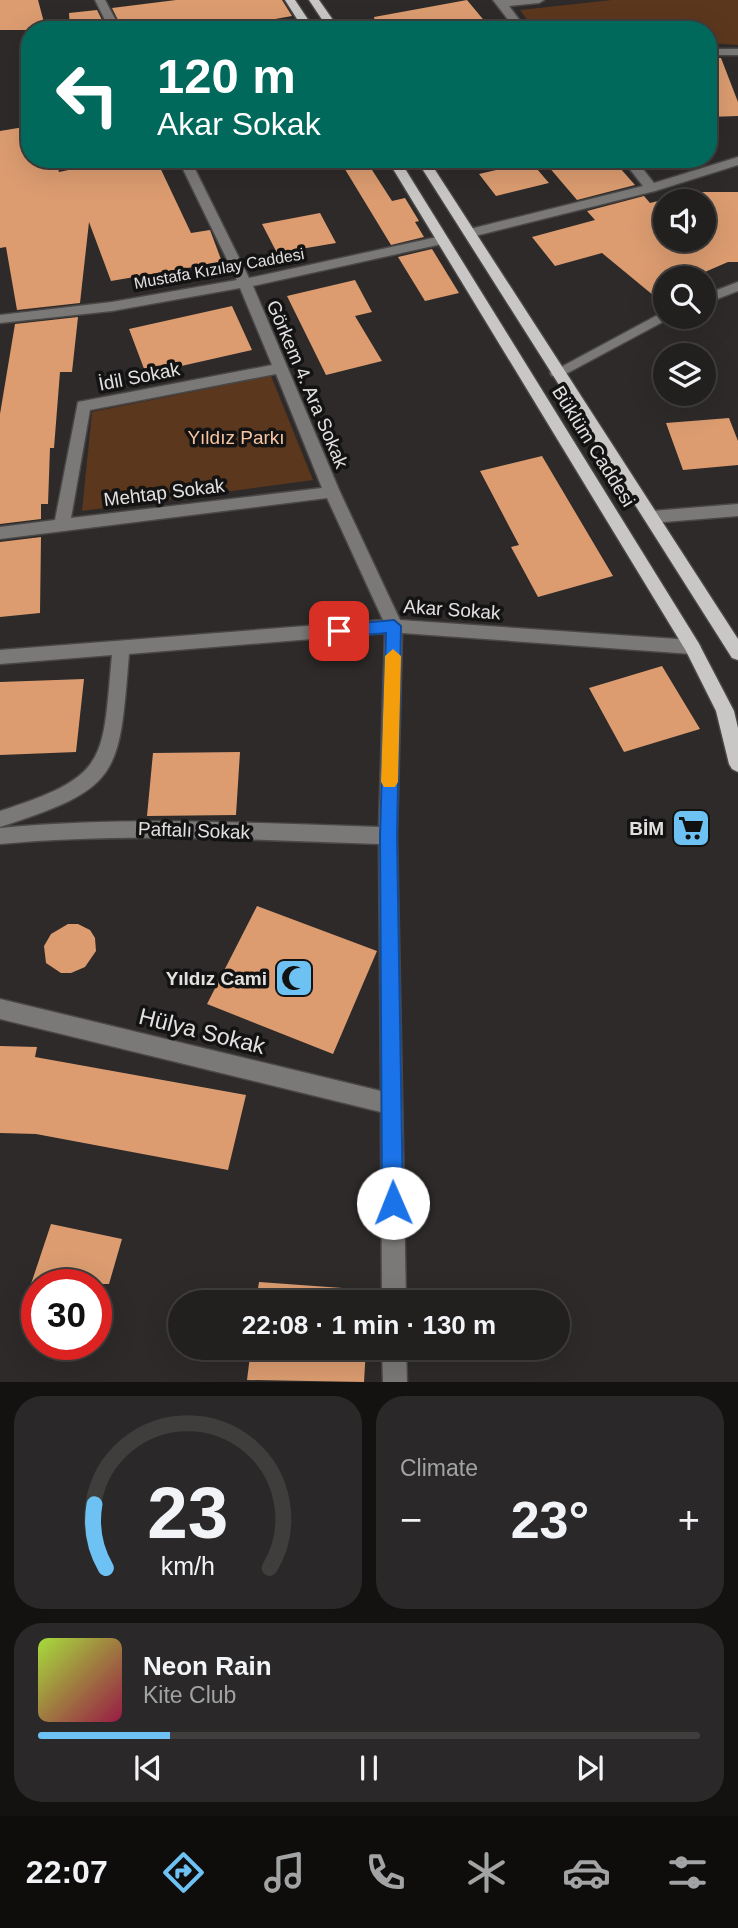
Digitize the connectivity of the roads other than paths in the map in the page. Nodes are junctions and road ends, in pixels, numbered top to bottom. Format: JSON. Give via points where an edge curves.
{"nodes":[{"id":1,"x":100,"y":0,"type":"edge"},
{"id":2,"x":290,"y":0,"type":"edge"},
{"id":3,"x":314,"y":0,"type":"edge"},
{"id":4,"x":539,"y":0,"type":"edge"},
{"id":5,"x":500,"y":2,"type":"edge"},
{"id":6,"x":111,"y":21,"type":"edge"},
{"id":7,"x":304,"y":21,"type":"edge"},
{"id":8,"x":329,"y":21,"type":"edge"},
{"id":9,"x":515,"y":21,"type":"edge"},
{"id":10,"x":717,"y":52,"type":"edge"},
{"id":11,"x":738,"y":52,"type":"edge"},
{"id":12,"x":738,"y":161,"type":"edge"},
{"id":13,"x":188,"y":168,"type":"edge"},
{"id":14,"x":398,"y":168,"type":"edge"},
{"id":15,"x":428,"y":168,"type":"edge"},
{"id":16,"x":635,"y":168,"type":"edge"},
{"id":17,"x":716,"y":168,"type":"edge"},
{"id":18,"x":717,"y":168,"type":"edge"},
{"id":19,"x":652,"y":188,"type":"junction"},
{"id":20,"x":471,"y":233,"type":"junction"},
{"id":21,"x":442,"y":240,"type":"junction"},
{"id":22,"x":245,"y":283,"type":"junction"},
{"id":23,"x":738,"y":286,"type":"edge"},
{"id":24,"x":716,"y":295,"type":"edge"},
{"id":25,"x":0,"y":319,"type":"edge"},
{"id":26,"x":653,"y":321,"type":"edge"},
{"id":27,"x":281,"y":368,"type":"junction"},
{"id":28,"x":557,"y":373,"type":"junction"},
{"id":29,"x":332,"y":492,"type":"junction"},
{"id":30,"x":738,"y":510,"type":"edge"},
{"id":31,"x":652,"y":517,"type":"junction"},
{"id":32,"x":61,"y":526,"type":"junction"},
{"id":33,"x":0,"y":533,"type":"edge"},
{"id":34,"x":394,"y":626,"type":"junction"},
{"id":35,"x":692,"y":647,"type":"junction"},
{"id":36,"x":121,"y":648,"type":"junction"},
{"id":37,"x":738,"y":653,"type":"edge"},
{"id":38,"x":0,"y":657,"type":"edge"},
{"id":39,"x":738,"y":764,"type":"edge"},
{"id":40,"x":0,"y":819,"type":"edge"},
{"id":41,"x":0,"y":836,"type":"edge"},
{"id":42,"x":388,"y":836,"type":"junction"},
{"id":43,"x":0,"y":1010,"type":"edge"},
{"id":44,"x":391,"y":1104,"type":"junction"},
{"id":45,"x":394,"y":1290,"type":"edge"},
{"id":46,"x":394,"y":1360,"type":"edge"},
{"id":47,"x":395,"y":1382,"type":"edge"}],
"edges":[{"from":1,"to":6,"type":"street"},
{"from":2,"to":7,"type":"main road"},
{"from":3,"to":8,"type":"main road"},
{"from":4,"to":5,"type":"street"},
{"from":5,"to":9,"type":"street"},
{"from":10,"to":11,"type":"street"},
{"from":12,"to":18,"type":"street"},
{"from":13,"to":22,"type":"street","name":"Görkem 4. Ara Sokak"},
{"from":14,"to":21,"type":"main road","name":"Büklüm Caddesi"},
{"from":15,"to":20,"type":"main road","name":"Büklüm Caddesi"},
{"from":16,"to":19,"type":"street"},
{"from":17,"to":19,"type":"street"},
{"from":19,"to":20,"type":"street"},
{"from":20,"to":21,"type":"main road"},
{"from":20,"to":28,"type":"main road","name":"Büklüm Caddesi"},
{"from":21,"to":22,"type":"street","name":"Mustafa Kızılay Caddesi"},
{"from":21,"to":35,"type":"main road","name":"Büklüm Caddesi"},
{"from":22,"to":25,"type":"street","name":"Mustafa Kızılay Caddesi"},
{"from":22,"to":27,"type":"street","name":"Görkem 4. Ara Sokak"},
{"from":23,"to":24,"type":"street"},
{"from":26,"to":28,"type":"street"},
{"from":27,"to":29,"type":"street","name":"Görkem 4. Ara Sokak"},
{"from":27,"to":32,"type":"street","name":"İdil Sokak","via":[[83,406]]},
{"from":28,"to":31,"type":"main road","name":"Büklüm Caddesi"},
{"from":29,"to":32,"type":"street","name":"Mehtap Sokak"},
{"from":29,"to":34,"type":"street","name":"Görkem 4. Ara Sokak"},
{"from":30,"to":31,"type":"street"},
{"from":31,"to":37,"type":"main road","name":"Büklüm Caddesi"},
{"from":32,"to":33,"type":"street","name":"Mehtap Sokak"},
{"from":34,"to":35,"type":"street","name":"Akar Sokak"},
{"from":34,"to":36,"type":"street","name":"Akar Sokak"},
{"from":34,"to":42,"type":"street"},
{"from":35,"to":39,"type":"main road","name":"Büklüm Caddesi","via":[[725,711]]},
{"from":36,"to":38,"type":"street","name":"Akar Sokak"},
{"from":36,"to":40,"type":"street","via":[[110,745],[101,768],[82,787]]},
{"from":41,"to":42,"type":"street","name":"Paftalı Sokak","via":[[148,828]]},
{"from":42,"to":44,"type":"street"},
{"from":43,"to":44,"type":"street","name":"Hülya Sokak"},
{"from":44,"to":45,"type":"street"},
{"from":46,"to":47,"type":"street"}]}
